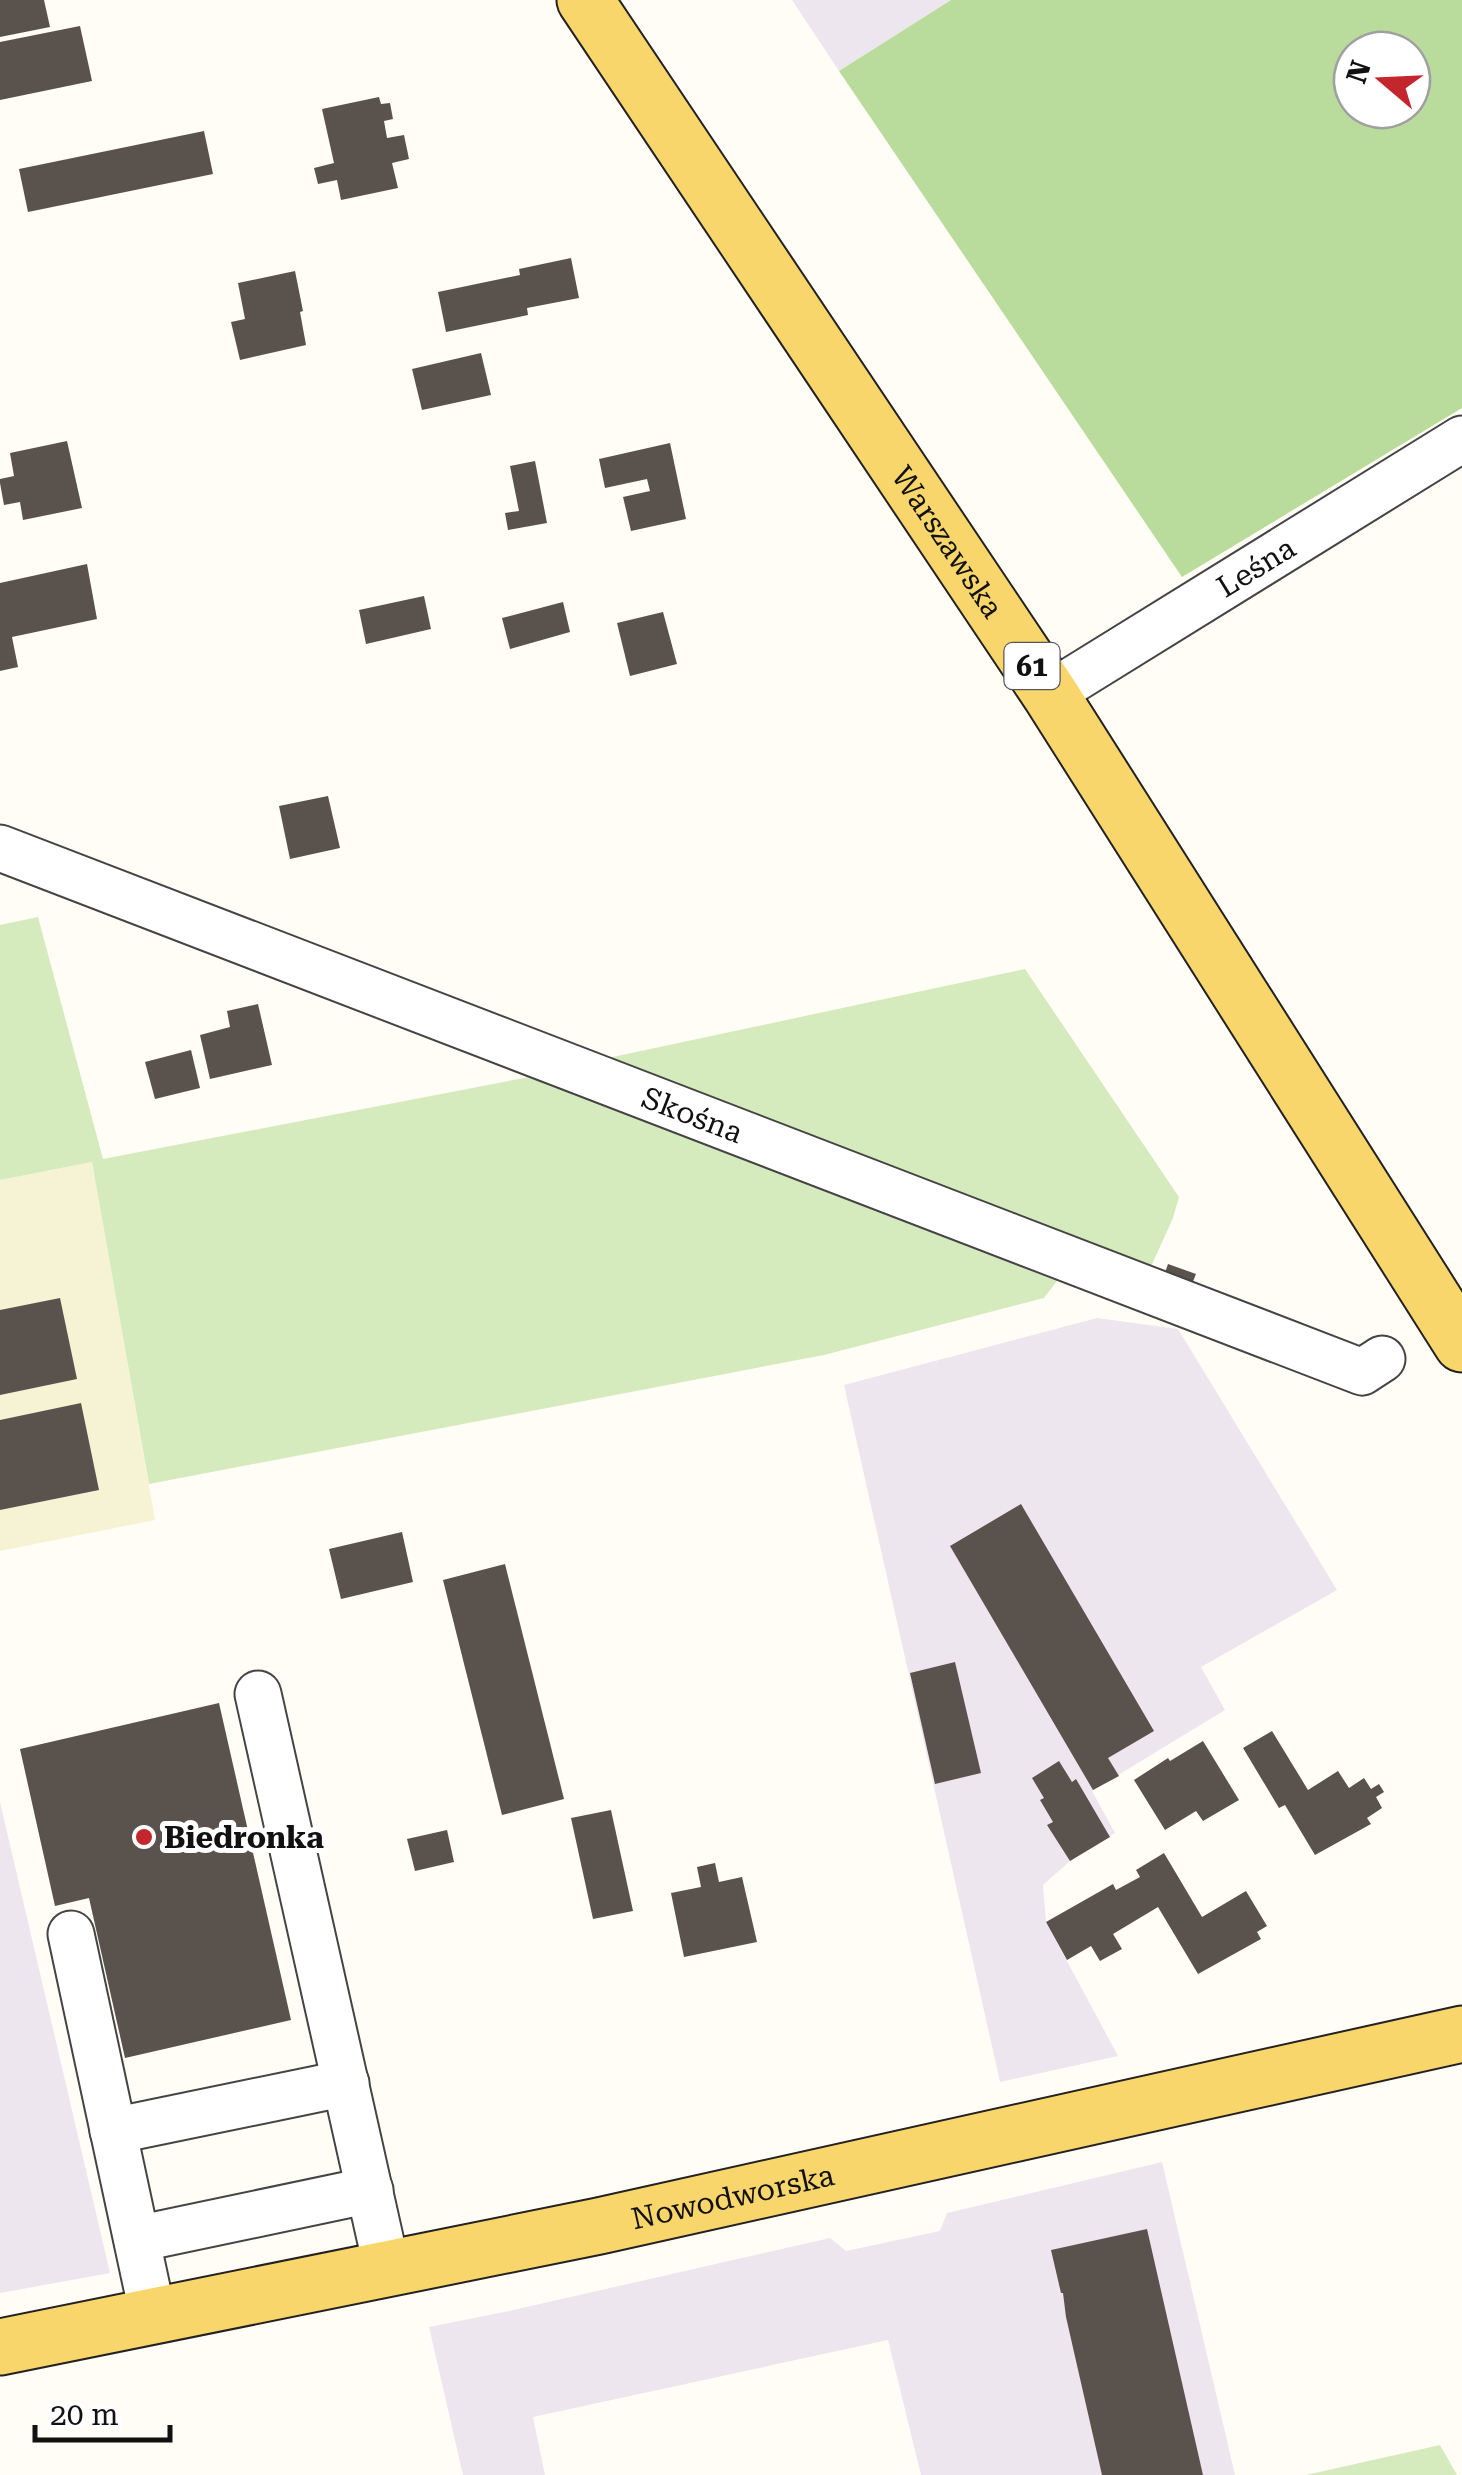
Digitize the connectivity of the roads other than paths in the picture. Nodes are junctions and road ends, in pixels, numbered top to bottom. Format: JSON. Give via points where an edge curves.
{"nodes":[{"id":1,"x":585,"y":0,"type":"edge"},
{"id":2,"x":1462,"y":438,"type":"edge"},
{"id":3,"x":1050,"y":694,"type":"junction"},
{"id":4,"x":0,"y":848,"type":"edge"},
{"id":5,"x":1462,"y":1344,"type":"edge"},
{"id":6,"x":1382,"y":1359,"type":"dead end"},
{"id":7,"x":258,"y":1694,"type":"dead end"},
{"id":8,"x":71,"y":1934,"type":"dead end"},
{"id":9,"x":1462,"y":2034,"type":"edge"},
{"id":10,"x":346,"y":2083,"type":"junction"},
{"id":11,"x":113,"y":2131,"type":"junction"},
{"id":12,"x":370,"y":2190,"type":"junction"},
{"id":13,"x":136,"y":2239,"type":"junction"},
{"id":14,"x":387,"y":2268,"type":"junction"},
{"id":15,"x":153,"y":2316,"type":"junction"},
{"id":16,"x":0,"y":2347,"type":"edge"}],
"edges":[{"from":1,"to":3,"type":"main road","name":"Warszawska","number":"61"},
{"from":2,"to":3,"type":"street","name":"Leśna"},
{"from":3,"to":5,"type":"main road","name":"Warszawska","number":"61"},
{"from":4,"to":6,"type":"street","name":"Skośna","via":[[1362,1372]]},
{"from":7,"to":10,"type":"street"},
{"from":8,"to":11,"type":"street"},
{"from":9,"to":14,"type":"main road","name":"Nowodworska"},
{"from":10,"to":11,"type":"street"},
{"from":10,"to":12,"type":"street"},
{"from":11,"to":13,"type":"street"},
{"from":12,"to":13,"type":"street"},
{"from":12,"to":14,"type":"street"},
{"from":13,"to":15,"type":"street"},
{"from":14,"to":15,"type":"main road","name":"Nowodworska"},
{"from":15,"to":16,"type":"main road","name":"Nowodworska"}]}
